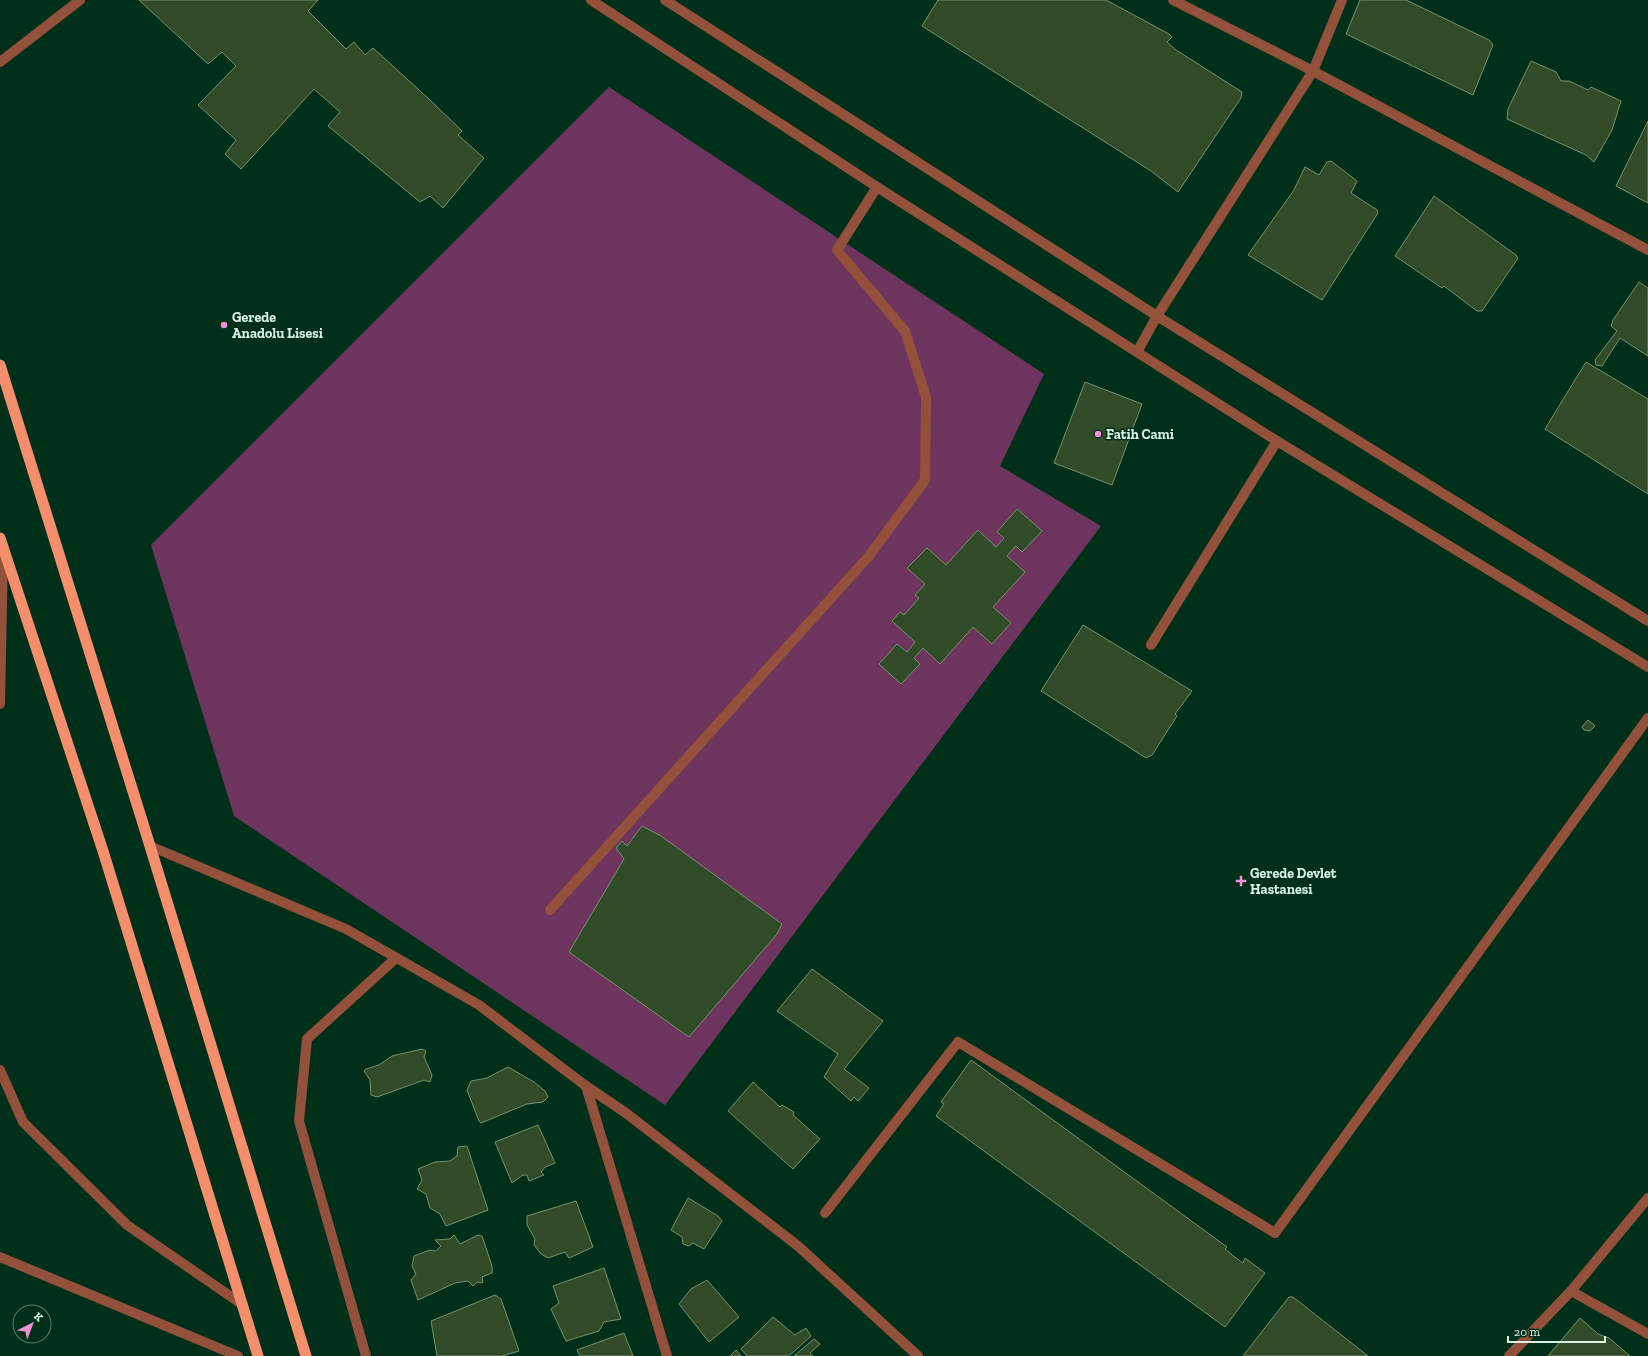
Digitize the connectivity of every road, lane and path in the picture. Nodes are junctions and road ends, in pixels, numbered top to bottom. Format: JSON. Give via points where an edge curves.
{"nodes":[{"id":1,"x":80,"y":0,"type":"edge"},
{"id":2,"x":591,"y":0,"type":"edge"},
{"id":3,"x":665,"y":0,"type":"edge"},
{"id":4,"x":1172,"y":0,"type":"edge"},
{"id":5,"x":1342,"y":0,"type":"edge"},
{"id":6,"x":0,"y":62,"type":"edge"},
{"id":7,"x":1313,"y":71,"type":"junction"},
{"id":8,"x":877,"y":187,"type":"junction"},
{"id":9,"x":1648,"y":250,"type":"edge"},
{"id":10,"x":1157,"y":316,"type":"junction"},
{"id":11,"x":1137,"y":352,"type":"junction"},
{"id":12,"x":0,"y":365,"type":"edge"},
{"id":13,"x":1277,"y":441,"type":"junction"},
{"id":14,"x":1,"y":543,"type":"edge"},
{"id":15,"x":1648,"y":621,"type":"edge"},
{"id":16,"x":1151,"y":645,"type":"dead end"},
{"id":17,"x":1648,"y":667,"type":"edge"},
{"id":18,"x":0,"y":704,"type":"edge"},
{"id":19,"x":1648,"y":718,"type":"edge"},
{"id":20,"x":150,"y":846,"type":"junction"},
{"id":21,"x":550,"y":910,"type":"dead end"},
{"id":22,"x":396,"y":958,"type":"junction"},
{"id":23,"x":0,"y":1070,"type":"edge"},
{"id":24,"x":586,"y":1086,"type":"junction"},
{"id":25,"x":1648,"y":1198,"type":"edge"},
{"id":26,"x":825,"y":1213,"type":"dead end"},
{"id":27,"x":0,"y":1256,"type":"edge"},
{"id":28,"x":1571,"y":1291,"type":"junction"},
{"id":29,"x":243,"y":1305,"type":"junction"},
{"id":30,"x":1648,"y":1334,"type":"edge"},
{"id":31,"x":238,"y":1356,"type":"edge"},
{"id":32,"x":258,"y":1356,"type":"edge"},
{"id":33,"x":306,"y":1356,"type":"edge"},
{"id":34,"x":366,"y":1356,"type":"edge"},
{"id":35,"x":667,"y":1356,"type":"edge"},
{"id":36,"x":918,"y":1356,"type":"edge"},
{"id":37,"x":1509,"y":1356,"type":"edge"}],
"edges":[{"from":1,"to":6,"type":"street"},
{"from":2,"to":8,"type":"street"},
{"from":3,"to":10,"type":"street"},
{"from":4,"to":7,"type":"street"},
{"from":5,"to":7,"type":"street"},
{"from":7,"to":9,"type":"street"},
{"from":7,"to":10,"type":"street"},
{"from":8,"to":11,"type":"street"},
{"from":8,"to":21,"type":"street","via":[[837,250],[905,331],[926,397],[925,480],[869,556]]},
{"from":10,"to":11,"type":"street"},
{"from":10,"to":15,"type":"street"},
{"from":11,"to":13,"type":"street"},
{"from":12,"to":20,"type":"highway"},
{"from":13,"to":16,"type":"street"},
{"from":13,"to":17,"type":"street"},
{"from":14,"to":18,"type":"street"},
{"from":14,"to":29,"type":"highway","via":[[105,859]]},
{"from":19,"to":26,"type":"street","via":[[1275,1233],[958,1042]]},
{"from":20,"to":22,"type":"street","via":[[346,929]]},
{"from":20,"to":33,"type":"highway"},
{"from":22,"to":24,"type":"street","via":[[479,1005]]},
{"from":22,"to":34,"type":"street","via":[[307,1039],[299,1121]]},
{"from":23,"to":29,"type":"street","via":[[23,1122],[127,1225]]},
{"from":24,"to":35,"type":"street"},
{"from":24,"to":36,"type":"street","via":[[626,1113],[798,1246]]},
{"from":25,"to":28,"type":"street"},
{"from":27,"to":31,"type":"street"},
{"from":28,"to":30,"type":"street"},
{"from":28,"to":37,"type":"street"},
{"from":29,"to":32,"type":"highway"}]}
